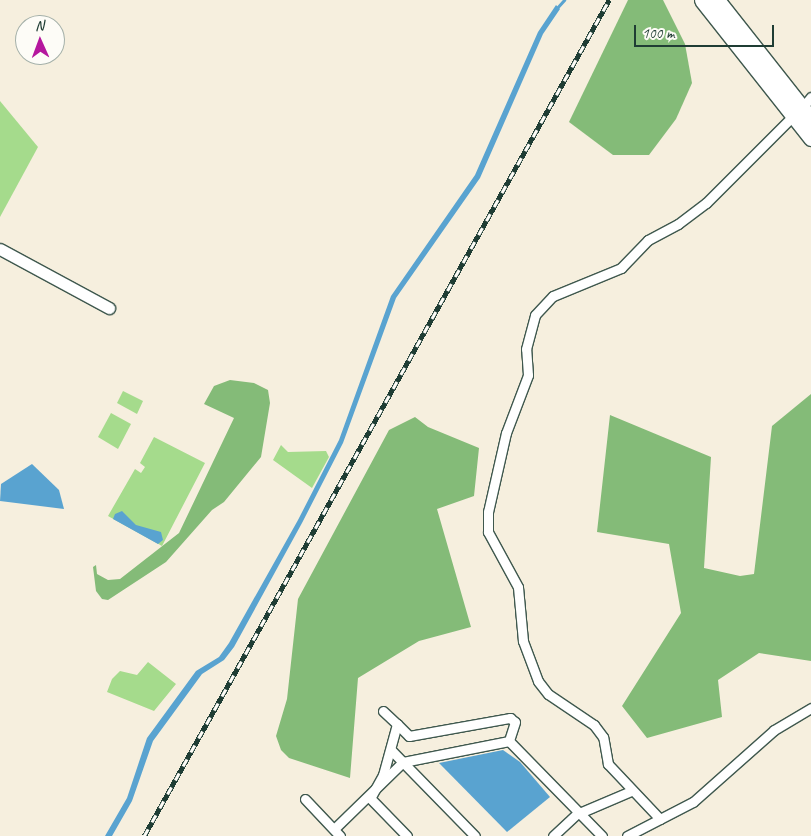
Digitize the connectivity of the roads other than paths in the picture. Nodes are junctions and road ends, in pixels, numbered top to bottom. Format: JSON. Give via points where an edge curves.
{"nodes":[{"id":1,"x":702,"y":0,"type":"edge"},
{"id":2,"x":718,"y":0,"type":"edge"},
{"id":3,"x":804,"y":110,"type":"edge"},
{"id":4,"x":811,"y":138,"type":"edge"},
{"id":5,"x":0,"y":249,"type":"edge"},
{"id":6,"x":109,"y":308,"type":"dead end"},
{"id":7,"x":811,"y":708,"type":"edge"},
{"id":8,"x":383,"y":711,"type":"dead end"},
{"id":9,"x":397,"y":724,"type":"junction"},
{"id":10,"x":509,"y":741,"type":"junction"},
{"id":11,"x":391,"y":750,"type":"junction"},
{"id":12,"x":403,"y":762,"type":"junction"},
{"id":13,"x":631,"y":791,"type":"junction"},
{"id":14,"x":370,"y":798,"type":"junction"},
{"id":15,"x":305,"y":799,"type":"dead end"},
{"id":16,"x":577,"y":814,"type":"junction"},
{"id":17,"x":660,"y":819,"type":"junction"},
{"id":18,"x":337,"y":833,"type":"edge"},
{"id":19,"x":406,"y":836,"type":"edge"},
{"id":20,"x":475,"y":836,"type":"edge"},
{"id":21,"x":552,"y":836,"type":"edge"},
{"id":22,"x":602,"y":836,"type":"edge"},
{"id":23,"x":627,"y":836,"type":"edge"}],
"edges":[{"from":1,"to":3,"type":"highway"},
{"from":2,"to":3,"type":"highway"},
{"from":3,"to":4,"type":"highway"},
{"from":3,"to":13,"type":"street","via":[[706,202],[678,224],[648,240],[621,268],[553,296],[535,315],[526,349],[528,375],[506,433],[488,512],[488,532],[518,587],[523,641],[538,681],[548,694],[594,725],[603,737],[608,764]]},
{"from":5,"to":6,"type":"street"},
{"from":7,"to":17,"type":"street","via":[[774,730],[693,802]]},
{"from":8,"to":9,"type":"street"},
{"from":9,"to":10,"type":"street","via":[[408,736],[510,718],[514,722]]},
{"from":9,"to":11,"type":"street"},
{"from":10,"to":12,"type":"street"},
{"from":10,"to":16,"type":"street"},
{"from":11,"to":12,"type":"street"},
{"from":11,"to":14,"type":"street"},
{"from":12,"to":14,"type":"street"},
{"from":12,"to":20,"type":"street"},
{"from":13,"to":16,"type":"street"},
{"from":13,"to":17,"type":"street"},
{"from":14,"to":18,"type":"street"},
{"from":14,"to":19,"type":"street"},
{"from":15,"to":18,"type":"street"},
{"from":16,"to":21,"type":"street"},
{"from":16,"to":22,"type":"street"},
{"from":17,"to":23,"type":"street"}]}
